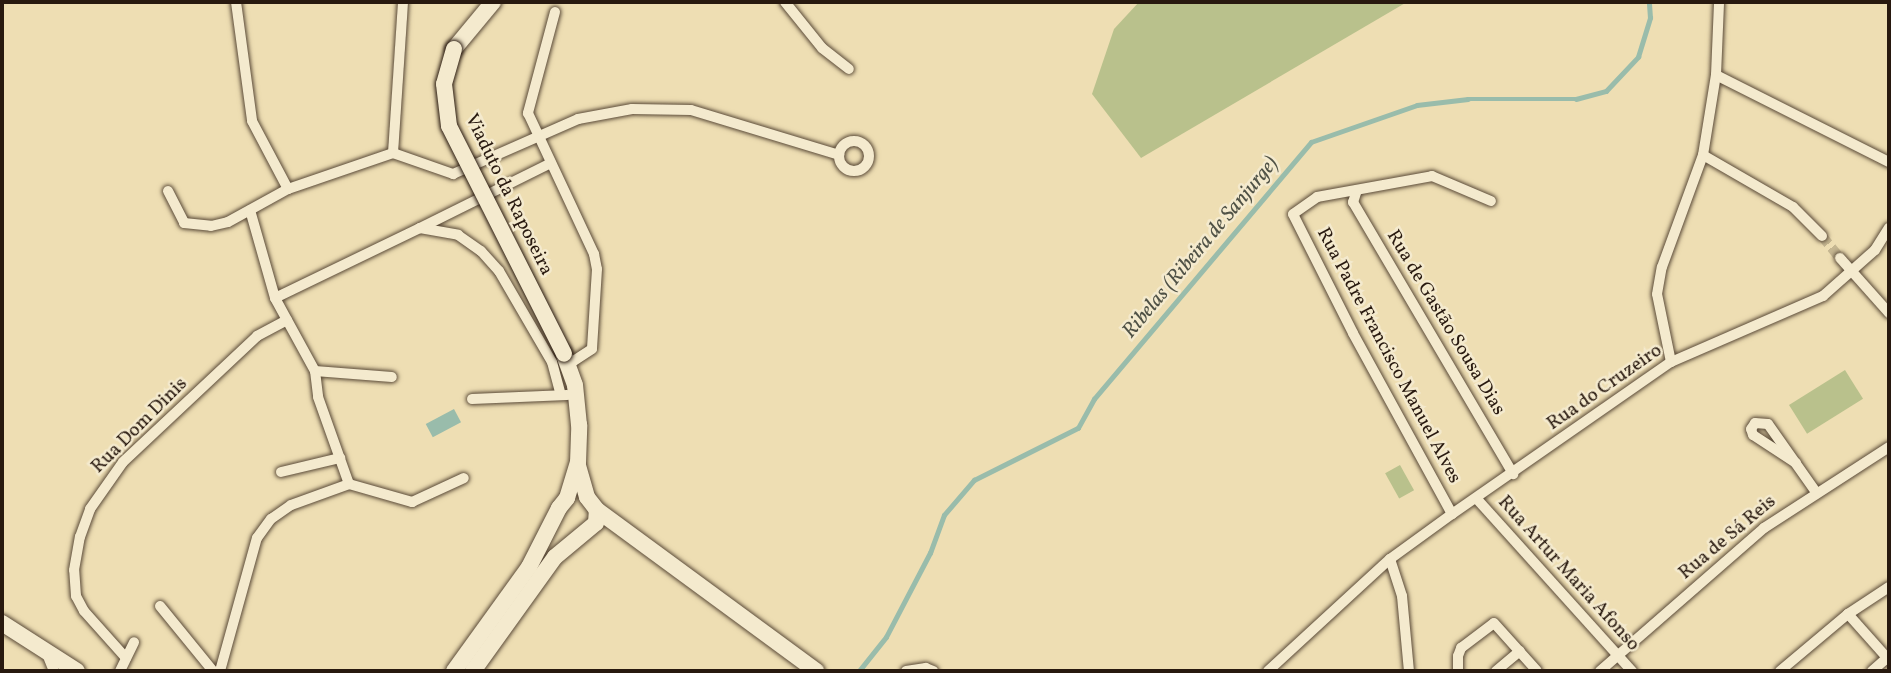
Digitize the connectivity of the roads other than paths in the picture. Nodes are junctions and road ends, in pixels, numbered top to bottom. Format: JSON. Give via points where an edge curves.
{"nodes":[{"id":1,"x":236,"y":2,"type":"edge"},
{"id":2,"x":403,"y":2,"type":"edge"},
{"id":3,"x":493,"y":2,"type":"edge"},
{"id":4,"x":785,"y":2,"type":"edge"},
{"id":5,"x":1719,"y":2,"type":"edge"},
{"id":6,"x":555,"y":12,"type":"dead end"},
{"id":7,"x":849,"y":69,"type":"dead end"},
{"id":8,"x":1716,"y":75,"type":"junction"},
{"id":9,"x":539,"y":137,"type":"junction"},
{"id":10,"x":393,"y":153,"type":"junction"},
{"id":11,"x":839,"y":155,"type":"dead end"},
{"id":12,"x":1703,"y":155,"type":"junction"},
{"id":13,"x":1889,"y":162,"type":"edge"},
{"id":14,"x":551,"y":163,"type":"junction"},
{"id":15,"x":288,"y":189,"type":"junction"},
{"id":16,"x":1356,"y":190,"type":"junction"},
{"id":17,"x":168,"y":191,"type":"dead end"},
{"id":18,"x":1491,"y":201,"type":"dead end"},
{"id":19,"x":250,"y":210,"type":"junction"},
{"id":20,"x":419,"y":228,"type":"junction"},
{"id":21,"x":1889,"y":228,"type":"edge"},
{"id":22,"x":1822,"y":236,"type":"tunnel mouth"},
{"id":23,"x":1840,"y":258,"type":"tunnel mouth"},
{"id":24,"x":1853,"y":271,"type":"junction"},
{"id":25,"x":275,"y":298,"type":"junction"},
{"id":26,"x":1889,"y":313,"type":"edge"},
{"id":27,"x":287,"y":320,"type":"junction"},
{"id":28,"x":566,"y":359,"type":"junction"},
{"id":29,"x":1671,"y":362,"type":"junction"},
{"id":30,"x":315,"y":371,"type":"junction"},
{"id":31,"x":392,"y":377,"type":"dead end"},
{"id":32,"x":569,"y":395,"type":"junction"},
{"id":33,"x":472,"y":399,"type":"dead end"},
{"id":34,"x":1889,"y":447,"type":"edge"},
{"id":35,"x":340,"y":458,"type":"junction"},
{"id":36,"x":578,"y":463,"type":"junction"},
{"id":37,"x":1796,"y":463,"type":"dead end"},
{"id":38,"x":281,"y":472,"type":"dead end"},
{"id":39,"x":1513,"y":474,"type":"junction"},
{"id":40,"x":464,"y":478,"type":"dead end"},
{"id":41,"x":349,"y":484,"type":"junction"},
{"id":42,"x":1816,"y":492,"type":"junction"},
{"id":43,"x":567,"y":498,"type":"junction"},
{"id":44,"x":1477,"y":499,"type":"junction"},
{"id":45,"x":592,"y":504,"type":"junction"},
{"id":46,"x":1452,"y":514,"type":"junction"},
{"id":47,"x":557,"y":515,"type":"junction"},
{"id":48,"x":583,"y":534,"type":"junction"},
{"id":49,"x":636,"y":539,"type":"junction"},
{"id":50,"x":1390,"y":559,"type":"junction"},
{"id":51,"x":1889,"y":587,"type":"edge"},
{"id":52,"x":160,"y":606,"type":"dead end"},
{"id":53,"x":1848,"y":614,"type":"junction"},
{"id":54,"x":2,"y":623,"type":"edge"},
{"id":55,"x":134,"y":642,"type":"dead end"},
{"id":56,"x":41,"y":646,"type":"junction"},
{"id":57,"x":1520,"y":651,"type":"junction"},
{"id":58,"x":1618,"y":656,"type":"junction"},
{"id":59,"x":127,"y":658,"type":"junction"},
{"id":60,"x":1888,"y":659,"type":"edge"},
{"id":61,"x":54,"y":671,"type":"edge"},
{"id":62,"x":77,"y":671,"type":"edge"},
{"id":63,"x":120,"y":671,"type":"edge"},
{"id":64,"x":214,"y":671,"type":"edge"},
{"id":65,"x":220,"y":671,"type":"edge"},
{"id":66,"x":454,"y":671,"type":"edge"},
{"id":67,"x":473,"y":671,"type":"edge"},
{"id":68,"x":816,"y":671,"type":"edge"},
{"id":69,"x":906,"y":671,"type":"edge"},
{"id":70,"x":933,"y":671,"type":"edge"},
{"id":71,"x":1268,"y":671,"type":"edge"},
{"id":72,"x":1409,"y":671,"type":"edge"},
{"id":73,"x":1458,"y":671,"type":"edge"},
{"id":74,"x":1496,"y":671,"type":"edge"},
{"id":75,"x":1537,"y":671,"type":"edge"},
{"id":76,"x":1600,"y":671,"type":"edge"},
{"id":77,"x":1632,"y":671,"type":"edge"},
{"id":78,"x":1780,"y":671,"type":"edge"},
{"id":79,"x":1872,"y":671,"type":"edge"}],
"edges":[{"from":1,"to":15,"type":"street","via":[[251,121]]},
{"from":2,"to":10,"type":"street"},
{"from":3,"to":28,"type":"main road","name":"Viaduto da Raposeira","bridge":true,"via":[[454,48],[443,84],[449,126]]},
{"from":4,"to":7,"type":"street","via":[[822,48]]},
{"from":5,"to":8,"type":"street"},
{"from":6,"to":9,"type":"street","via":[[528,113]]},
{"from":8,"to":12,"type":"street"},
{"from":8,"to":13,"type":"street"},
{"from":9,"to":10,"type":"street","via":[[453,174]]},
{"from":9,"to":11,"type":"street","via":[[578,119],[632,109],[691,110]]},
{"from":9,"to":14,"type":"street"},
{"from":10,"to":15,"type":"street"},
{"from":12,"to":22,"type":"street","via":[[1793,207]]},
{"from":12,"to":29,"type":"street","via":[[1661,267],[1657,294]]},
{"from":14,"to":20,"type":"street"},
{"from":14,"to":28,"type":"street","via":[[597,269],[593,349]]},
{"from":15,"to":19,"type":"street"},
{"from":16,"to":18,"type":"street","via":[[1432,176]]},
{"from":16,"to":39,"type":"street","name":"Rua de Gastão Sousa Dias","via":[[1353,202]]},
{"from":16,"to":46,"type":"street","name":"Rua Padre Francisco Manuel Alves","via":[[1317,197],[1293,214]]},
{"from":17,"to":19,"type":"street","via":[[184,223],[211,226]]},
{"from":19,"to":25,"type":"street"},
{"from":20,"to":25,"type":"street"},
{"from":20,"to":32,"type":"street","via":[[458,235],[499,271]]},
{"from":21,"to":24,"type":"street","name":"Rua do Cruzeiro"},
{"from":23,"to":24,"type":"street"},
{"from":24,"to":26,"type":"street"},
{"from":24,"to":29,"type":"street","name":"Rua do Cruzeiro","via":[[1823,296]]},
{"from":25,"to":27,"type":"street"},
{"from":27,"to":30,"type":"street"},
{"from":27,"to":59,"type":"street","name":"Rua Dom Dinis","via":[[257,336],[123,462],[90,509],[74,570],[76,596]]},
{"from":28,"to":32,"type":"main road","name":"Viaduto da Raposeira"},
{"from":29,"to":39,"type":"street","name":"Rua do Cruzeiro"},
{"from":30,"to":31,"type":"street"},
{"from":30,"to":35,"type":"street","via":[[318,397]]},
{"from":32,"to":33,"type":"street"},
{"from":32,"to":36,"type":"main road","name":"Viaduto da Raposeira"},
{"from":34,"to":42,"type":"street","name":"Rua de Sá Reis"},
{"from":35,"to":38,"type":"street"},
{"from":35,"to":41,"type":"street"},
{"from":36,"to":43,"type":"main road"},
{"from":36,"to":45,"type":"main road"},
{"from":37,"to":42,"type":"street"},
{"from":39,"to":44,"type":"street","name":"Rua do Cruzeiro"},
{"from":40,"to":41,"type":"street","via":[[412,502]]},
{"from":41,"to":65,"type":"street","via":[[291,506],[271,519],[257,538]]},
{"from":42,"to":58,"type":"street","name":"Rua de Sá Reis","via":[[1764,528]]},
{"from":43,"to":45,"type":"main road"},
{"from":43,"to":47,"type":"main road"},
{"from":44,"to":46,"type":"street","name":"Rua do Cruzeiro"},
{"from":44,"to":58,"type":"street","name":"Rua Artur Maria Afonso"},
{"from":45,"to":48,"type":"main road","via":[[596,523]]},
{"from":45,"to":49,"type":"main road"},
{"from":46,"to":50,"type":"street","name":"Rua do Cruzeiro"},
{"from":47,"to":48,"type":"main road","via":[[562,527]]},
{"from":47,"to":66,"type":"main road","via":[[525,573]]},
{"from":48,"to":49,"type":"main road","via":[[613,533]]},
{"from":48,"to":67,"type":"main road","via":[[555,557]]},
{"from":49,"to":68,"type":"main road"},
{"from":50,"to":71,"type":"street","name":"Rua do Cruzeiro"},
{"from":50,"to":72,"type":"street","via":[[1402,596]]},
{"from":51,"to":53,"type":"street"},
{"from":52,"to":64,"type":"street"},
{"from":53,"to":60,"type":"street"},
{"from":53,"to":78,"type":"street"},
{"from":54,"to":56,"type":"main road"},
{"from":55,"to":59,"type":"street"},
{"from":56,"to":61,"type":"street"},
{"from":56,"to":62,"type":"main road"},
{"from":57,"to":73,"type":"street","via":[[1498,626],[1488,624],[1459,651]]},
{"from":57,"to":74,"type":"street"},
{"from":57,"to":75,"type":"street"},
{"from":58,"to":76,"type":"street","name":"Rua de Sá Reis"},
{"from":58,"to":77,"type":"street","name":"Rua Artur Maria Afonso"},
{"from":59,"to":63,"type":"street"},
{"from":60,"to":79,"type":"street"},
{"from":69,"to":70,"type":"street"}]}
